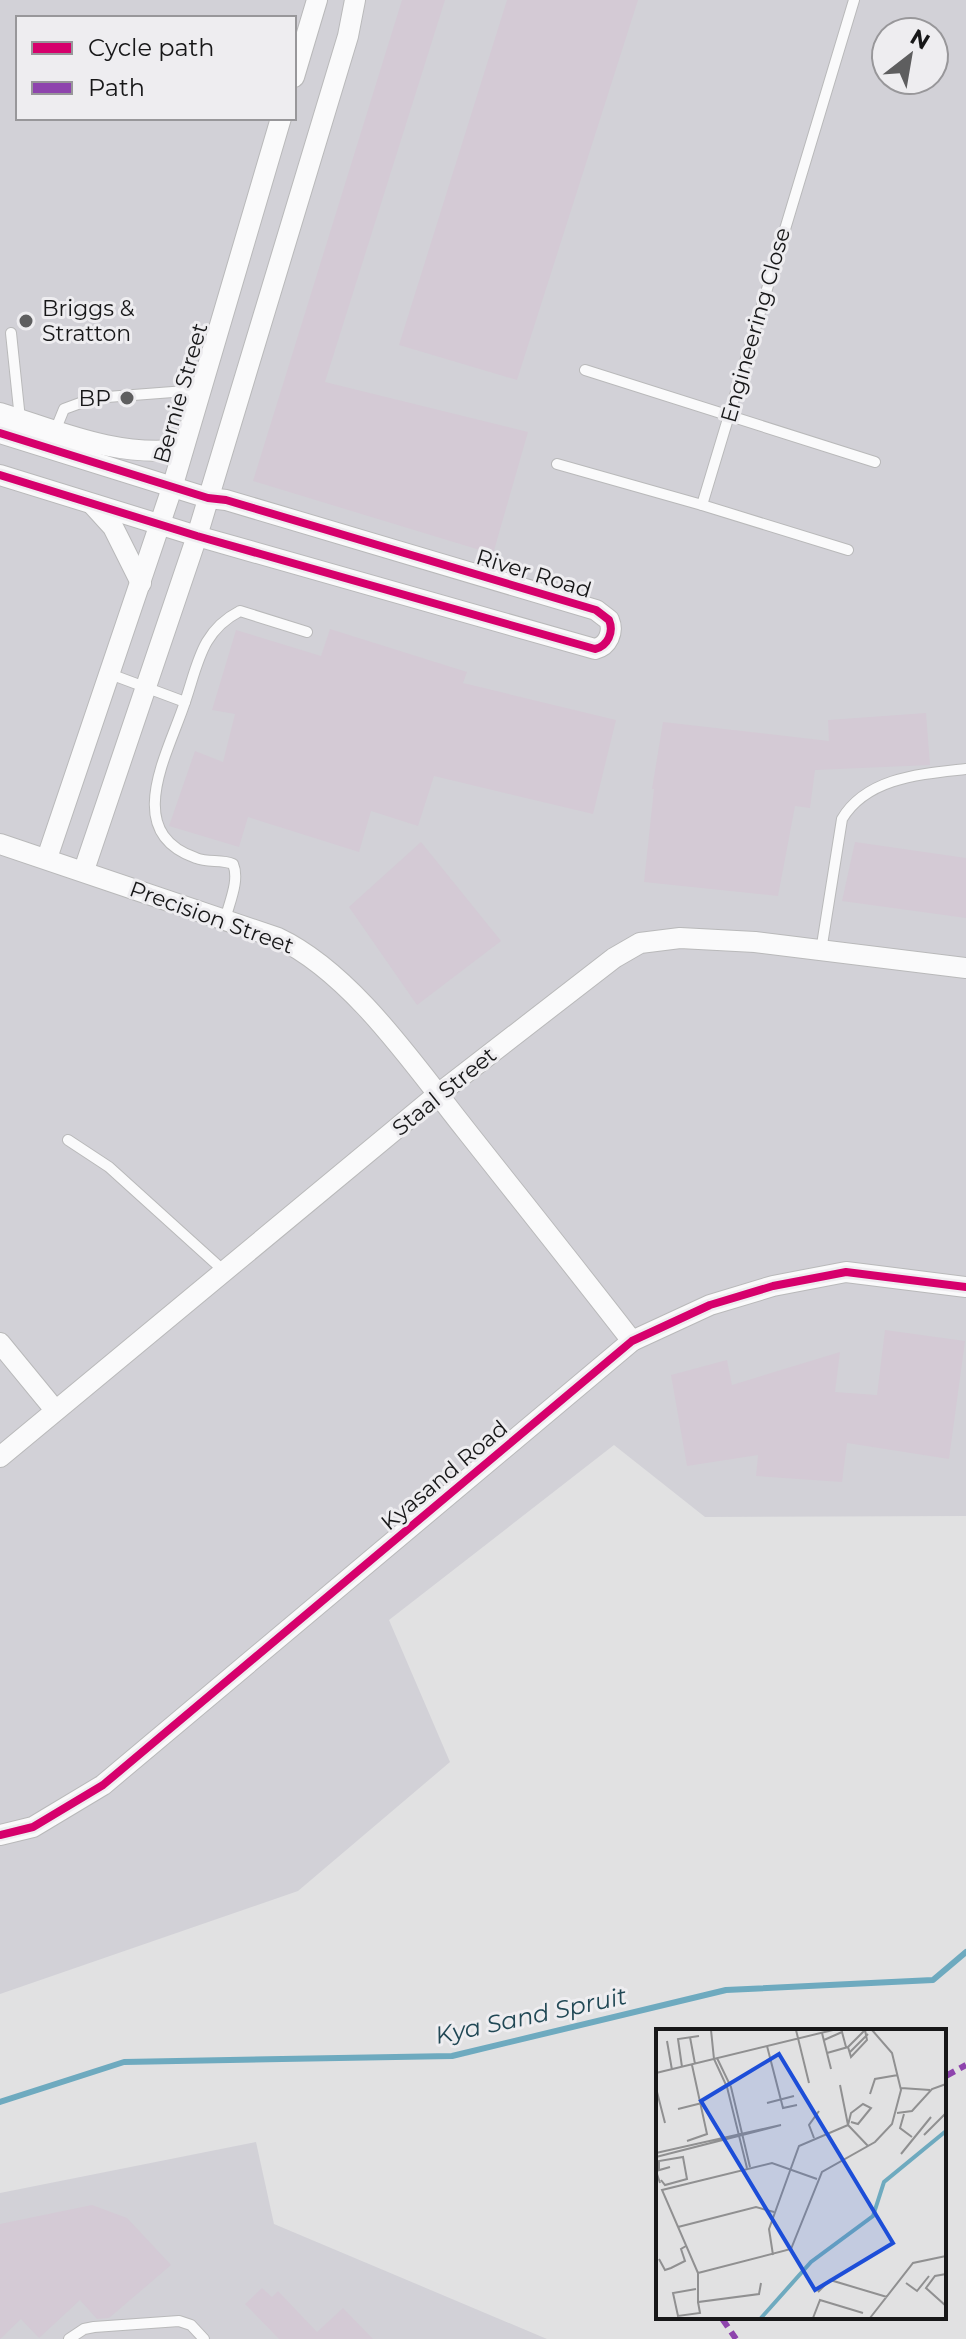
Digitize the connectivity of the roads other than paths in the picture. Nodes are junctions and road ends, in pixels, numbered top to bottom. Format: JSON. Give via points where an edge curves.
{"nodes":[{"id":1,"x":317,"y":0,"type":"edge"},
{"id":2,"x":355,"y":0,"type":"edge"},
{"id":3,"x":854,"y":0,"type":"edge"},
{"id":4,"x":296,"y":70,"type":"edge"},
{"id":5,"x":280,"y":120,"type":"edge"},
{"id":6,"x":11,"y":333,"type":"dead end"},
{"id":7,"x":585,"y":370,"type":"dead end"},
{"id":8,"x":199,"y":390,"type":"junction"},
{"id":9,"x":0,"y":413,"type":"edge"},
{"id":10,"x":729,"y":414,"type":"junction"},
{"id":11,"x":20,"y":419,"type":"junction"},
{"id":12,"x":55,"y":431,"type":"junction"},
{"id":13,"x":0,"y":433,"type":"edge"},
{"id":14,"x":183,"y":449,"type":"junction"},
{"id":15,"x":875,"y":462,"type":"dead end"},
{"id":16,"x":557,"y":464,"type":"dead end"},
{"id":17,"x":0,"y":475,"type":"edge"},
{"id":18,"x":172,"y":488,"type":"junction"},
{"id":19,"x":208,"y":498,"type":"junction"},
{"id":20,"x":90,"y":502,"type":"junction"},
{"id":21,"x":702,"y":505,"type":"junction"},
{"id":22,"x":160,"y":524,"type":"junction"},
{"id":23,"x":197,"y":536,"type":"junction"},
{"id":24,"x":848,"y":550,"type":"dead end"},
{"id":25,"x":141,"y":583,"type":"junction"},
{"id":26,"x":307,"y":632,"type":"dead end"},
{"id":27,"x":110,"y":674,"type":"junction"},
{"id":28,"x":145,"y":688,"type":"junction"},
{"id":29,"x":185,"y":702,"type":"junction"},
{"id":30,"x":966,"y":769,"type":"edge"},
{"id":31,"x":0,"y":844,"type":"edge"},
{"id":32,"x":47,"y":858,"type":"junction"},
{"id":33,"x":84,"y":870,"type":"junction"},
{"id":34,"x":225,"y":920,"type":"junction"},
{"id":35,"x":821,"y":951,"type":"junction"},
{"id":36,"x":966,"y":968,"type":"edge"},
{"id":37,"x":437,"y":1095,"type":"junction"},
{"id":38,"x":68,"y":1140,"type":"dead end"},
{"id":39,"x":224,"y":1271,"type":"junction"},
{"id":40,"x":966,"y":1287,"type":"edge"},
{"id":41,"x":632,"y":1341,"type":"junction"},
{"id":42,"x":0,"y":1343,"type":"edge"},
{"id":43,"x":55,"y":1410,"type":"junction"},
{"id":44,"x":0,"y":1457,"type":"edge"},
{"id":45,"x":0,"y":1835,"type":"edge"},
{"id":46,"x":69,"y":2339,"type":"edge"},
{"id":47,"x":204,"y":2339,"type":"edge"}],
"edges":[{"from":1,"to":4,"type":"street"},
{"from":2,"to":19,"type":"street"},
{"from":3,"to":10,"type":"lane","name":"Engineering Close"},
{"from":5,"to":8,"type":"street","name":"Bernie Street"},
{"from":6,"to":11,"type":"lane"},
{"from":7,"to":10,"type":"lane"},
{"from":8,"to":12,"type":"lane","via":[[94,398],[64,409]]},
{"from":8,"to":14,"type":"street","name":"Bernie Street"},
{"from":9,"to":11,"type":"street"},
{"from":10,"to":15,"type":"lane"},
{"from":10,"to":21,"type":"lane","name":"Engineering Close"},
{"from":11,"to":12,"type":"street"},
{"from":12,"to":14,"type":"street","via":[[132,452]]},
{"from":13,"to":18,"type":"street","name":"River Road"},
{"from":14,"to":18,"type":"street","name":"Bernie Street"},
{"from":16,"to":21,"type":"lane"},
{"from":17,"to":20,"type":"street","name":"River Road"},
{"from":18,"to":19,"type":"street","name":"River Road"},
{"from":18,"to":22,"type":"street","name":"Bernie Street"},
{"from":19,"to":23,"type":"street"},
{"from":19,"to":23,"type":"street","name":"River Road","via":[[596,610],[609,620],[610,635],[595,649]]},
{"from":20,"to":22,"type":"street","name":"River Road"},
{"from":20,"to":25,"type":"street","via":[[113,527]]},
{"from":21,"to":24,"type":"lane"},
{"from":22,"to":23,"type":"street","name":"River Road"},
{"from":22,"to":25,"type":"street","name":"Bernie Street"},
{"from":23,"to":28,"type":"street"},
{"from":25,"to":27,"type":"street","name":"Bernie Street"},
{"from":26,"to":29,"type":"lane","via":[[240,611],[216,624]]},
{"from":27,"to":28,"type":"lane"},
{"from":27,"to":32,"type":"street","name":"Bernie Street"},
{"from":28,"to":29,"type":"lane"},
{"from":28,"to":33,"type":"street"},
{"from":29,"to":34,"type":"lane","via":[[154,795],[153,818],[167,840],[190,855],[233,864]]},
{"from":30,"to":35,"type":"lane","via":[[891,781],[849,808],[842,819]]},
{"from":31,"to":32,"type":"street","name":"Precision Street"},
{"from":32,"to":33,"type":"street","name":"Precision Street"},
{"from":33,"to":34,"type":"street","name":"Precision Street"},
{"from":34,"to":37,"type":"street","name":"Precision Street","via":[[307,952],[335,974]]},
{"from":35,"to":36,"type":"street","name":"Staal Street"},
{"from":35,"to":37,"type":"street","name":"Staal Street","via":[[680,938],[640,943]]},
{"from":37,"to":39,"type":"street","name":"Staal Street"},
{"from":37,"to":41,"type":"street","name":"Precision Street"},
{"from":38,"to":39,"type":"lane","via":[[109,1167]]},
{"from":39,"to":43,"type":"street","name":"Staal Street"},
{"from":40,"to":41,"type":"street","name":"Kyasand Road","via":[[846,1272],[710,1305]]},
{"from":41,"to":45,"type":"street","name":"Kyasand Road","via":[[103,1785],[33,1827]]},
{"from":42,"to":43,"type":"street"},
{"from":43,"to":44,"type":"street","name":"Staal Street"},
{"from":46,"to":47,"type":"lane","via":[[94,2327],[179,2321]]}]}
